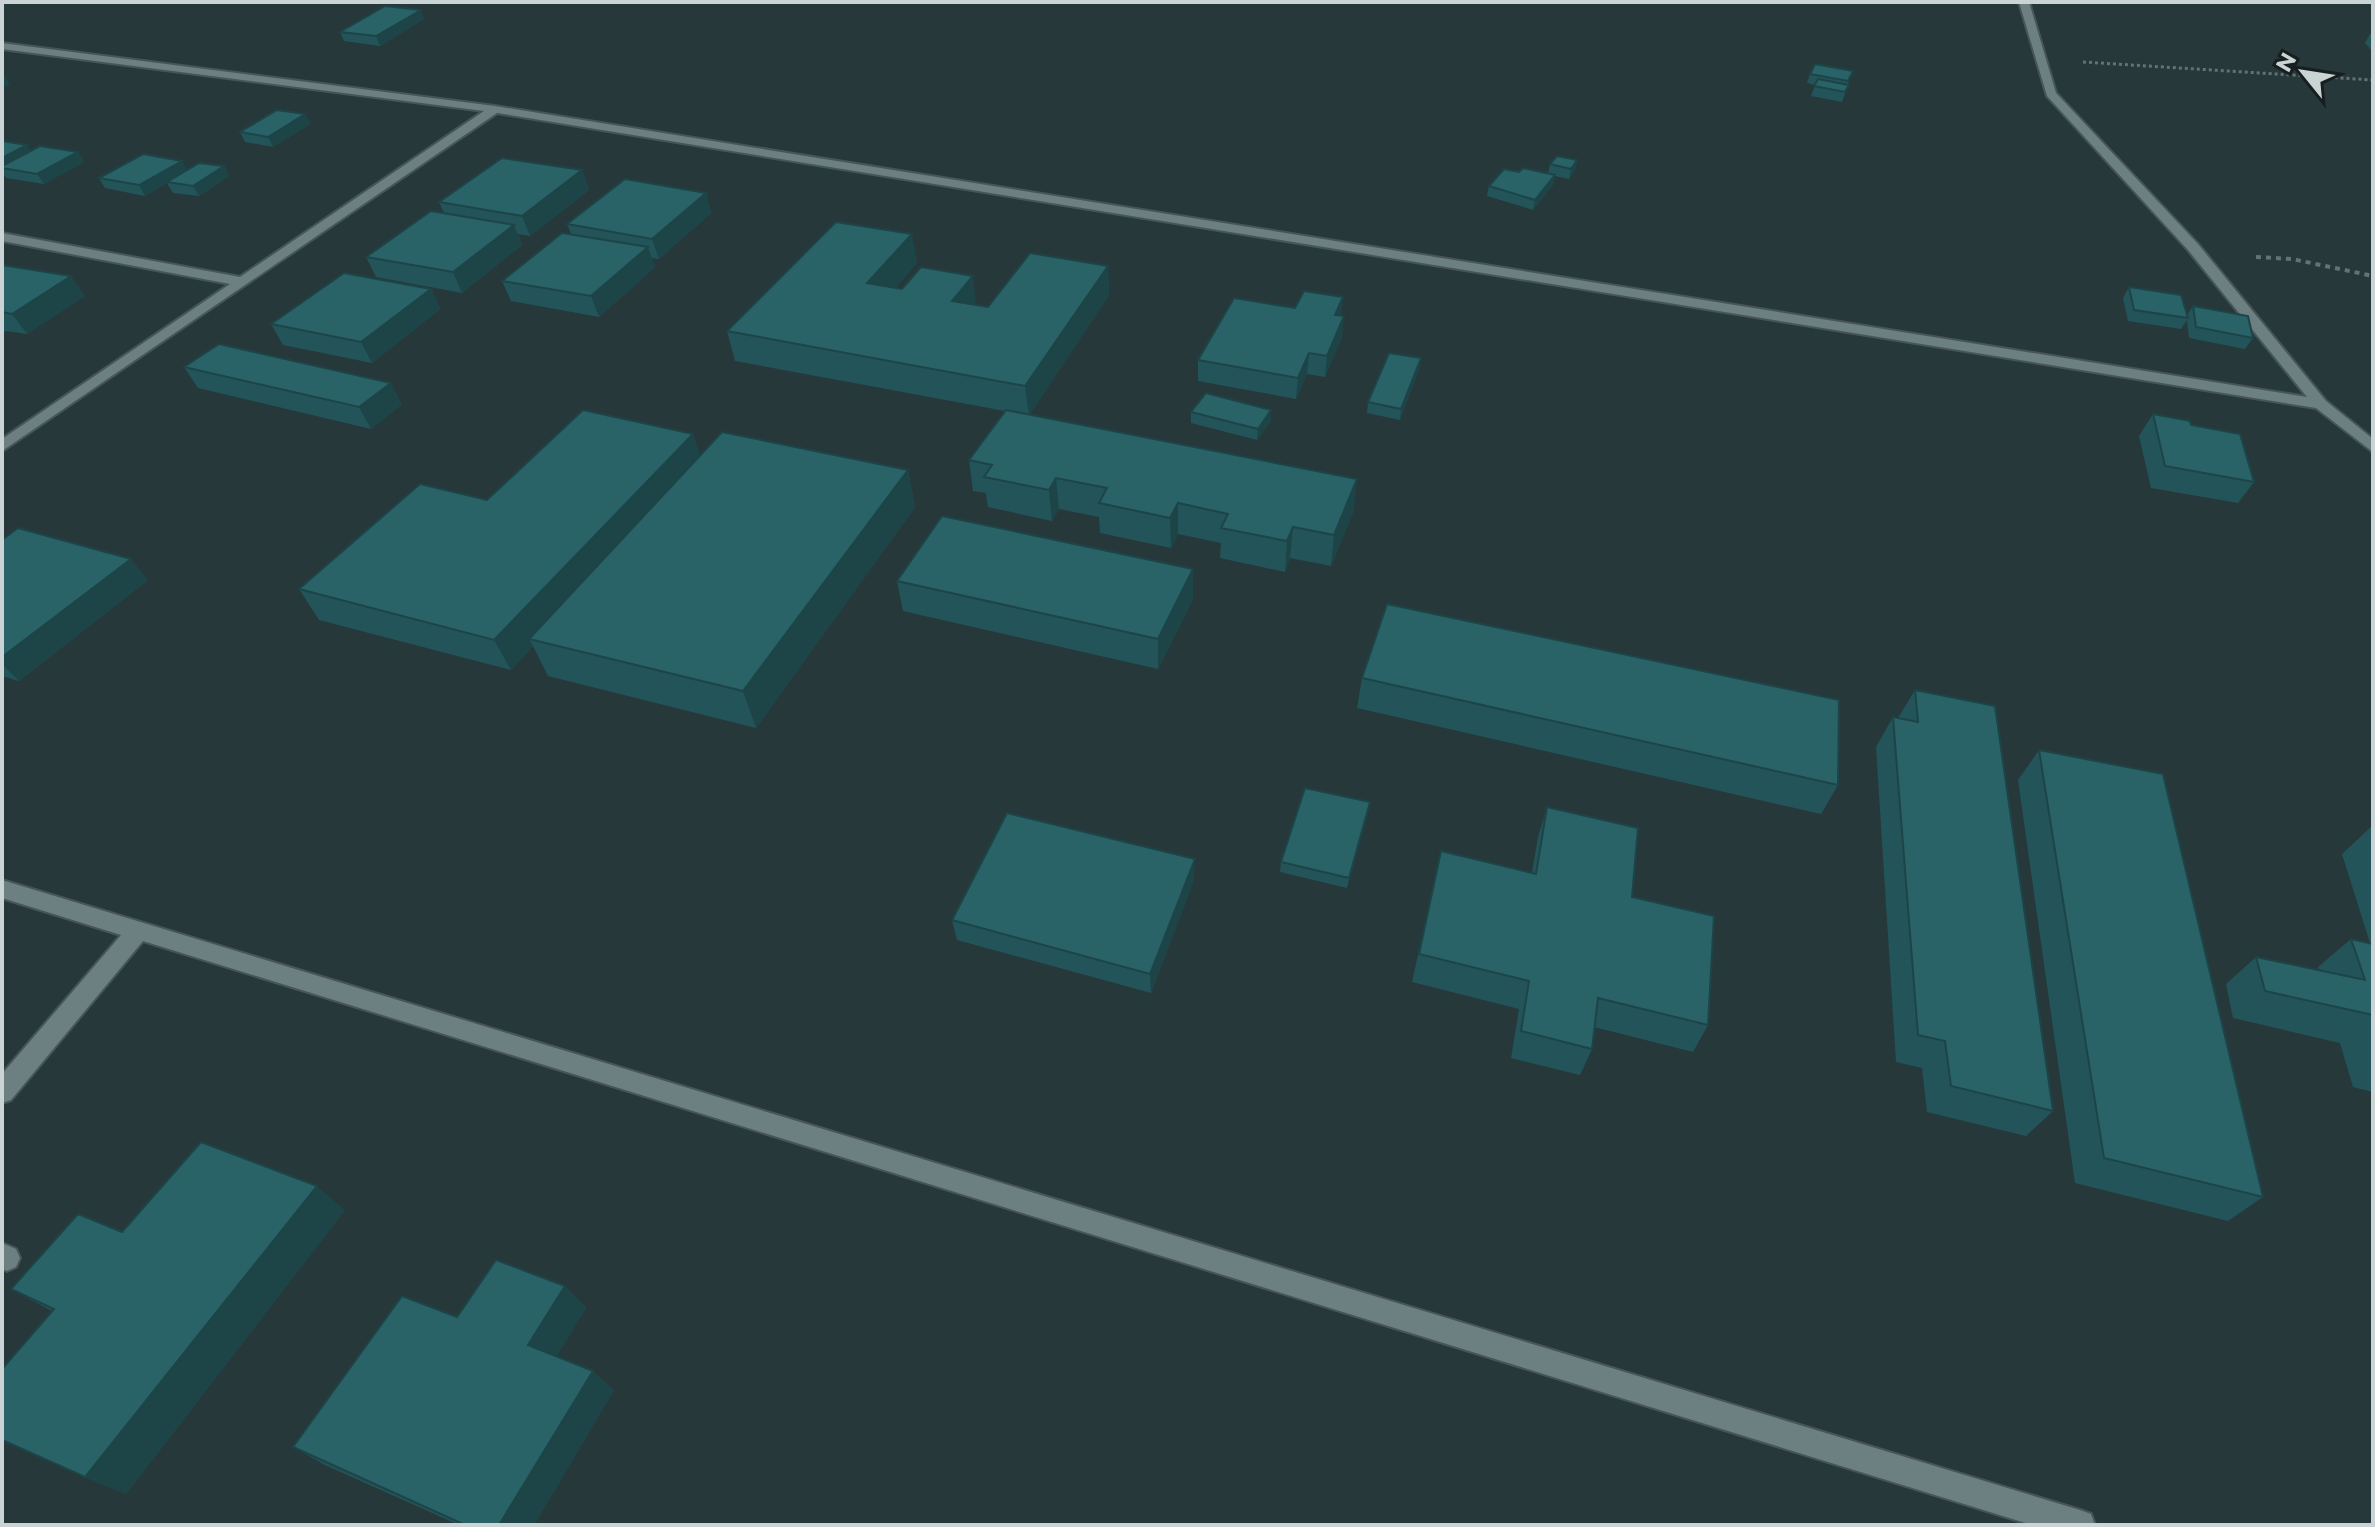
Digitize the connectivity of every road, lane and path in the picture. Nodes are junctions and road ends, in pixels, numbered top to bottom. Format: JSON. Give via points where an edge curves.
{"nodes":[{"id":1,"x":2024,"y":2,"type":"edge"},
{"id":2,"x":2,"y":46,"type":"edge"},
{"id":3,"x":2042,"y":64,"type":"junction"},
{"id":4,"x":2373,"y":80,"type":"edge"},
{"id":5,"x":495,"y":109,"type":"junction"},
{"id":6,"x":2,"y":237,"type":"edge"},
{"id":7,"x":2203,"y":260,"type":"junction"},
{"id":8,"x":2373,"y":276,"type":"edge"},
{"id":9,"x":243,"y":282,"type":"junction"},
{"id":10,"x":2321,"y":404,"type":"junction"},
{"id":11,"x":2,"y":446,"type":"edge"},
{"id":12,"x":2373,"y":447,"type":"edge"},
{"id":13,"x":2,"y":889,"type":"edge"},
{"id":14,"x":138,"y":931,"type":"junction"},
{"id":15,"x":2,"y":1092,"type":"edge"},
{"id":16,"x":2080,"y":1525,"type":"edge"}],
"edges":[{"from":1,"to":3,"type":"street"},
{"from":2,"to":5,"type":"street"},
{"from":3,"to":4,"type":"path","via":[[2103,62]]},
{"from":3,"to":7,"type":"street","via":[[2051,94]]},
{"from":5,"to":9,"type":"street"},
{"from":5,"to":10,"type":"street"},
{"from":6,"to":9,"type":"street"},
{"from":7,"to":8,"type":"path","via":[[2292,259]]},
{"from":7,"to":10,"type":"street"},
{"from":9,"to":11,"type":"street"},
{"from":10,"to":12,"type":"street"},
{"from":13,"to":14,"type":"street"},
{"from":14,"to":15,"type":"street"},
{"from":14,"to":16,"type":"street"}]}
